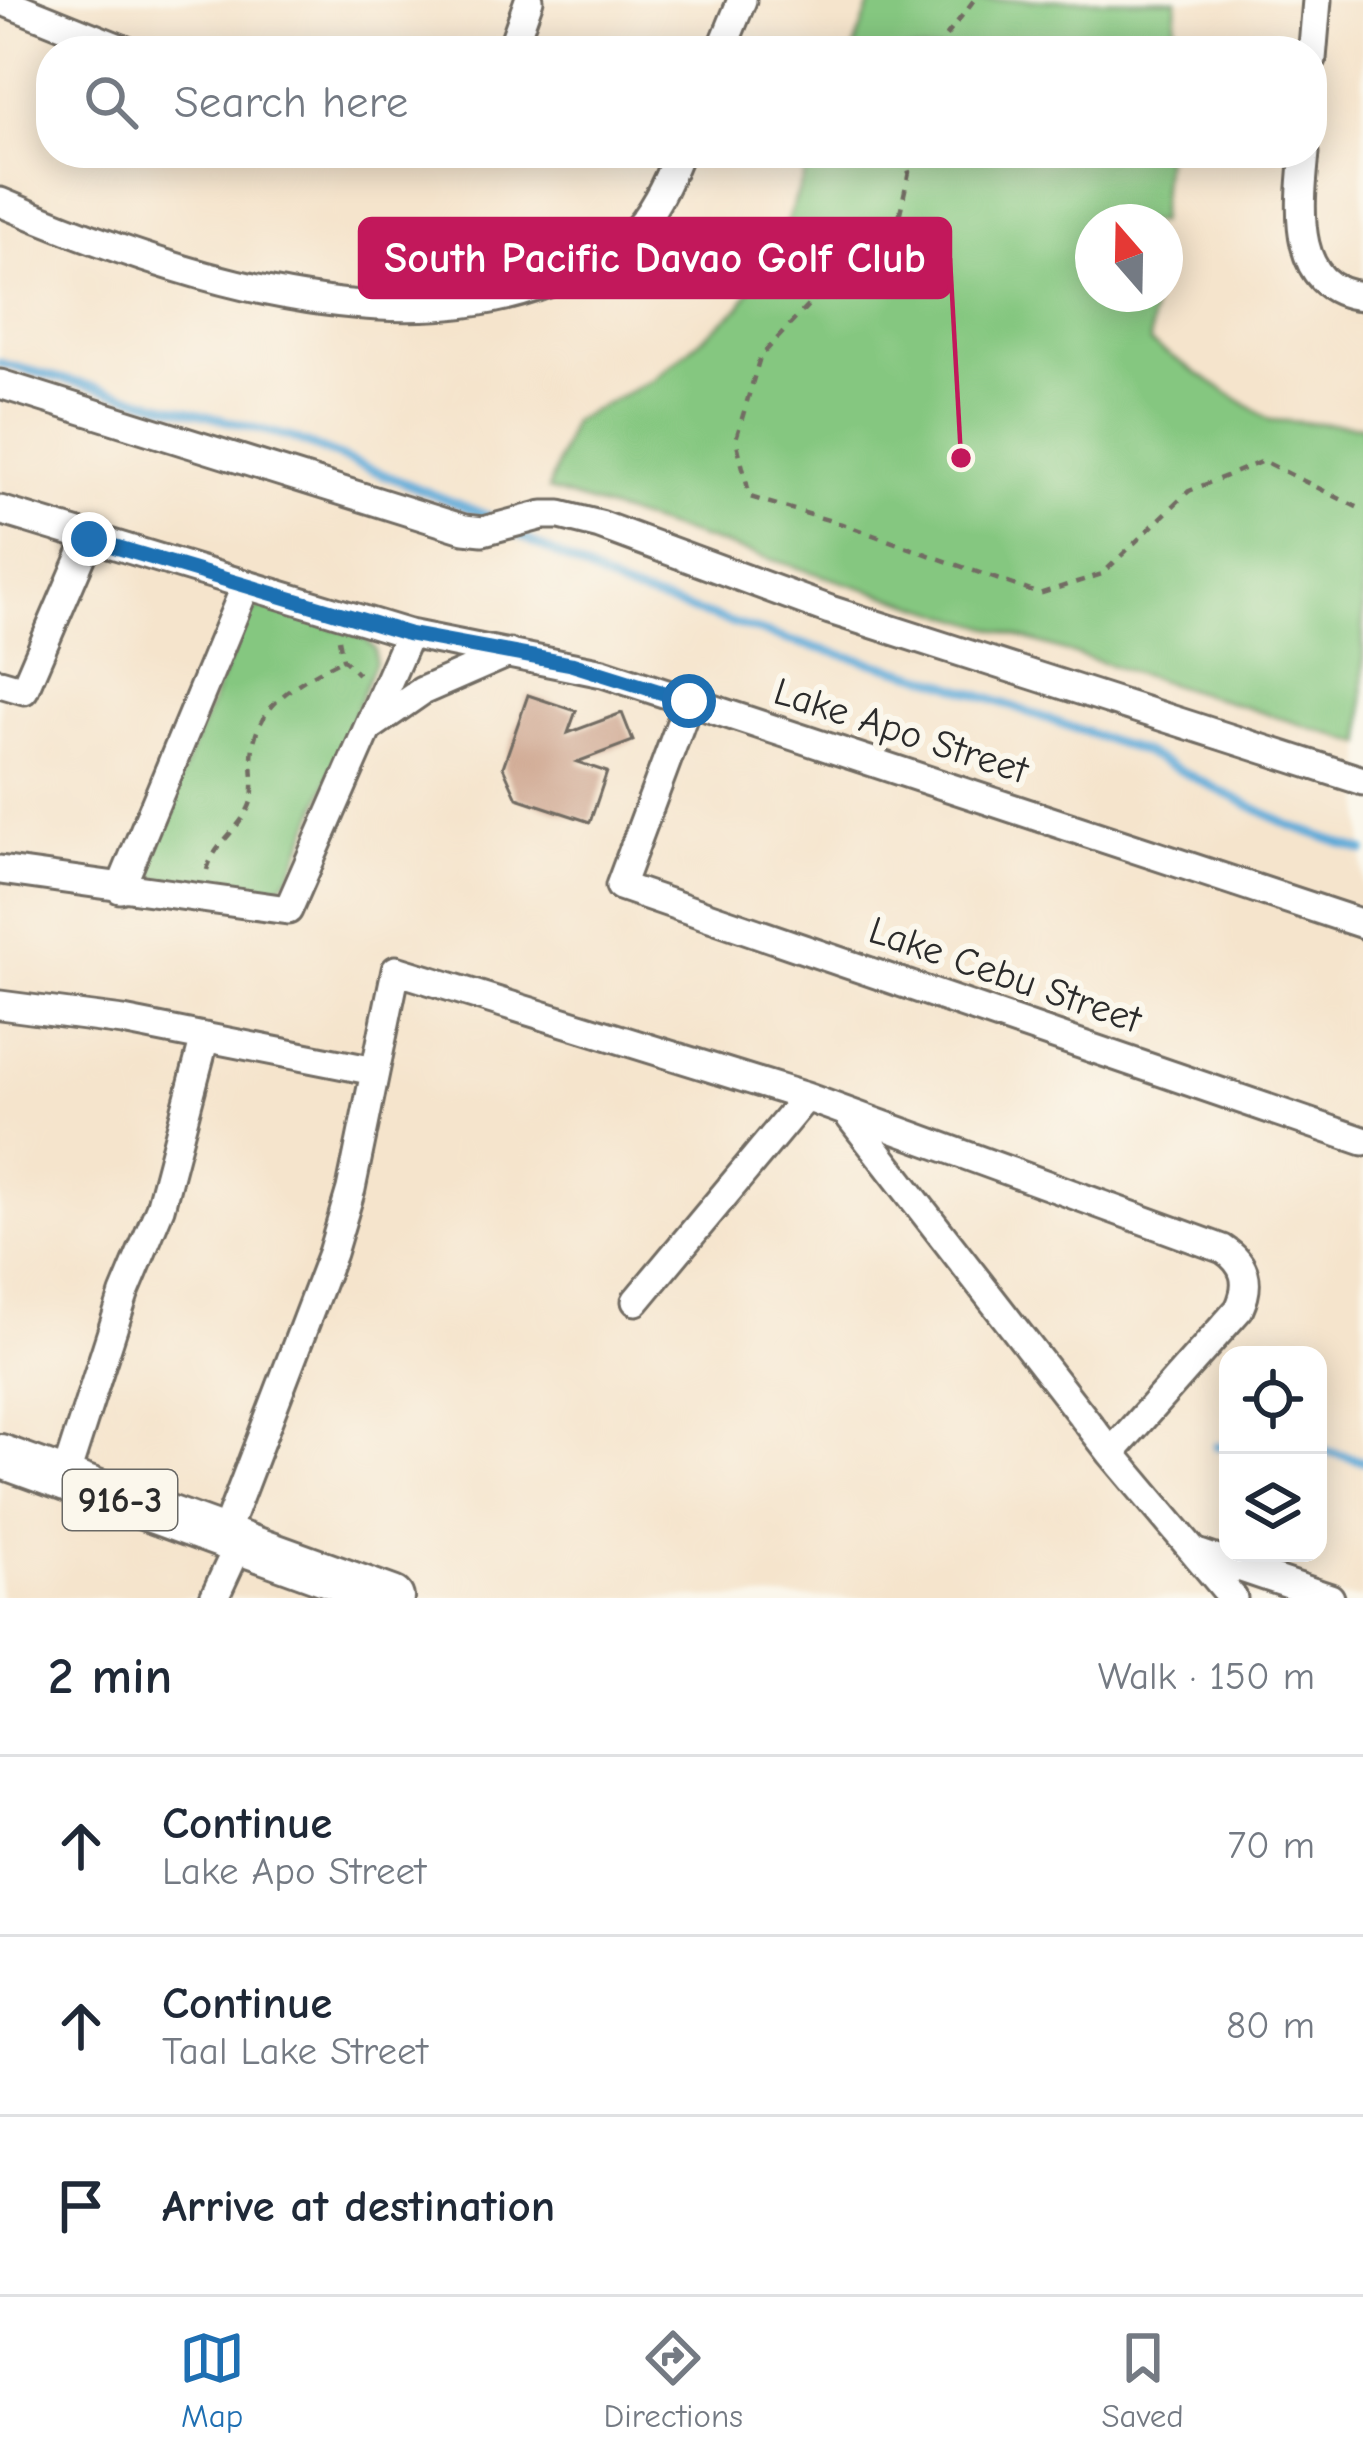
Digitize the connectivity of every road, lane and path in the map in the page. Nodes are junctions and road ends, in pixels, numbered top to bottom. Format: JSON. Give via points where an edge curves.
{"nodes":[{"id":1,"x":1,"y":0,"type":"edge"},
{"id":2,"x":529,"y":0,"type":"edge"},
{"id":3,"x":742,"y":0,"type":"edge"},
{"id":4,"x":974,"y":0,"type":"edge"},
{"id":5,"x":1317,"y":0,"type":"edge"},
{"id":6,"x":90,"y":36,"type":"edge"},
{"id":7,"x":516,"y":36,"type":"edge"},
{"id":8,"x":727,"y":36,"type":"edge"},
{"id":9,"x":946,"y":36,"type":"edge"},
{"id":10,"x":1314,"y":36,"type":"edge"},
{"id":11,"x":672,"y":168,"type":"edge"},
{"id":12,"x":908,"y":168,"type":"edge"},
{"id":13,"x":1303,"y":168,"type":"edge"},
{"id":14,"x":0,"y":202,"type":"edge"},
{"id":15,"x":1363,"y":296,"type":"edge"},
{"id":16,"x":0,"y":384,"type":"edge"},
{"id":17,"x":0,"y":510,"type":"edge"},
{"id":18,"x":1363,"y":510,"type":"edge"},
{"id":19,"x":89,"y":539,"type":"junction"},
{"id":20,"x":246,"y":585,"type":"junction"},
{"id":21,"x":347,"y":615,"type":"junction"},
{"id":22,"x":409,"y":634,"type":"junction"},
{"id":23,"x":509,"y":653,"type":"junction"},
{"id":24,"x":343,"y":659,"type":"junction"},
{"id":25,"x":0,"y":683,"type":"edge"},
{"id":26,"x":386,"y":685,"type":"junction"},
{"id":27,"x":689,"y":701,"type":"junction"},
{"id":28,"x":366,"y":730,"type":"junction"},
{"id":29,"x":1363,"y":781,"type":"edge"},
{"id":30,"x":0,"y":870,"type":"edge"},
{"id":31,"x":120,"y":889,"type":"junction"},
{"id":32,"x":202,"y":899,"type":"junction"},
{"id":33,"x":1363,"y":925,"type":"edge"},
{"id":34,"x":0,"y":1005,"type":"edge"},
{"id":35,"x":205,"y":1037,"type":"junction"},
{"id":36,"x":375,"y":1071,"type":"junction"},
{"id":37,"x":806,"y":1097,"type":"junction"},
{"id":38,"x":846,"y":1112,"type":"junction"},
{"id":39,"x":1363,"y":1142,"type":"edge"},
{"id":40,"x":636,"y":1301,"type":"dead end"},
{"id":41,"x":1111,"y":1454,"type":"junction"},
{"id":42,"x":0,"y":1456,"type":"edge"},
{"id":43,"x":64,"y":1480,"type":"junction"},
{"id":44,"x":231,"y":1541,"type":"junction"},
{"id":45,"x":1195,"y":1553,"type":"junction"},
{"id":46,"x":214,"y":1598,"type":"edge"},
{"id":47,"x":392,"y":1598,"type":"edge"},
{"id":48,"x":1233,"y":1598,"type":"edge"},
{"id":49,"x":1330,"y":1598,"type":"edge"}],
"edges":[{"from":1,"to":6,"type":"street"},
{"from":2,"to":7,"type":"street"},
{"from":3,"to":8,"type":"street"},
{"from":4,"to":9,"type":"path"},
{"from":5,"to":10,"type":"street"},
{"from":11,"to":14,"type":"street","via":[[626,241],[578,272],[466,307],[389,307],[195,276]]},
{"from":12,"to":18,"type":"path","via":[[894,240],[813,300],[760,357],[736,439],[750,497],[1039,594],[1102,574],[1189,491],[1263,461]]},
{"from":13,"to":15,"type":"street","via":[[1305,249],[1332,285]]},
{"from":16,"to":29,"type":"street","via":[[464,530],[543,515],[600,526],[830,610]]},
{"from":17,"to":19,"type":"street","name":"Lake Apo Street"},
{"from":19,"to":20,"type":"street","name":"Lake Apo Street"},
{"from":19,"to":25,"type":"street","via":[[25,690]]},
{"from":20,"to":21,"type":"street","name":"Lake Apo Street"},
{"from":20,"to":31,"type":"street"},
{"from":21,"to":22,"type":"street","name":"Lake Apo Street"},
{"from":21,"to":24,"type":"path","via":[[338,643]]},
{"from":22,"to":23,"type":"street","name":"Lake Apo Street"},
{"from":22,"to":26,"type":"street"},
{"from":23,"to":27,"type":"street","name":"Lake Apo Street"},
{"from":23,"to":28,"type":"street","via":[[422,691]]},
{"from":24,"to":26,"type":"path"},
{"from":24,"to":32,"type":"path","via":[[289,690],[263,717],[248,808],[212,854]]},
{"from":26,"to":28,"type":"street"},
{"from":27,"to":33,"type":"street","name":"Lake Apo Street"},
{"from":27,"to":39,"type":"street","name":"Lake Cebu Street","via":[[620,886]]},
{"from":28,"to":32,"type":"street","via":[[288,910]]},
{"from":30,"to":31,"type":"street"},
{"from":31,"to":32,"type":"street"},
{"from":34,"to":35,"type":"street"},
{"from":35,"to":36,"type":"street"},
{"from":35,"to":43,"type":"street","via":[[160,1208]]},
{"from":36,"to":37,"type":"street","via":[[396,970]]},
{"from":36,"to":44,"type":"street","via":[[332,1253]]},
{"from":37,"to":38,"type":"street"},
{"from":37,"to":40,"type":"street"},
{"from":38,"to":41,"type":"street"},
{"from":38,"to":41,"type":"street","via":[[1238,1259],[1246,1275],[1239,1309]]},
{"from":41,"to":45,"type":"street"},
{"from":42,"to":43,"type":"main road","number":"916-3"},
{"from":43,"to":44,"type":"main road","number":"916-3"},
{"from":44,"to":46,"type":"street"},
{"from":44,"to":47,"type":"main road","number":"916-3"},
{"from":45,"to":48,"type":"street"},
{"from":45,"to":49,"type":"street"}]}
